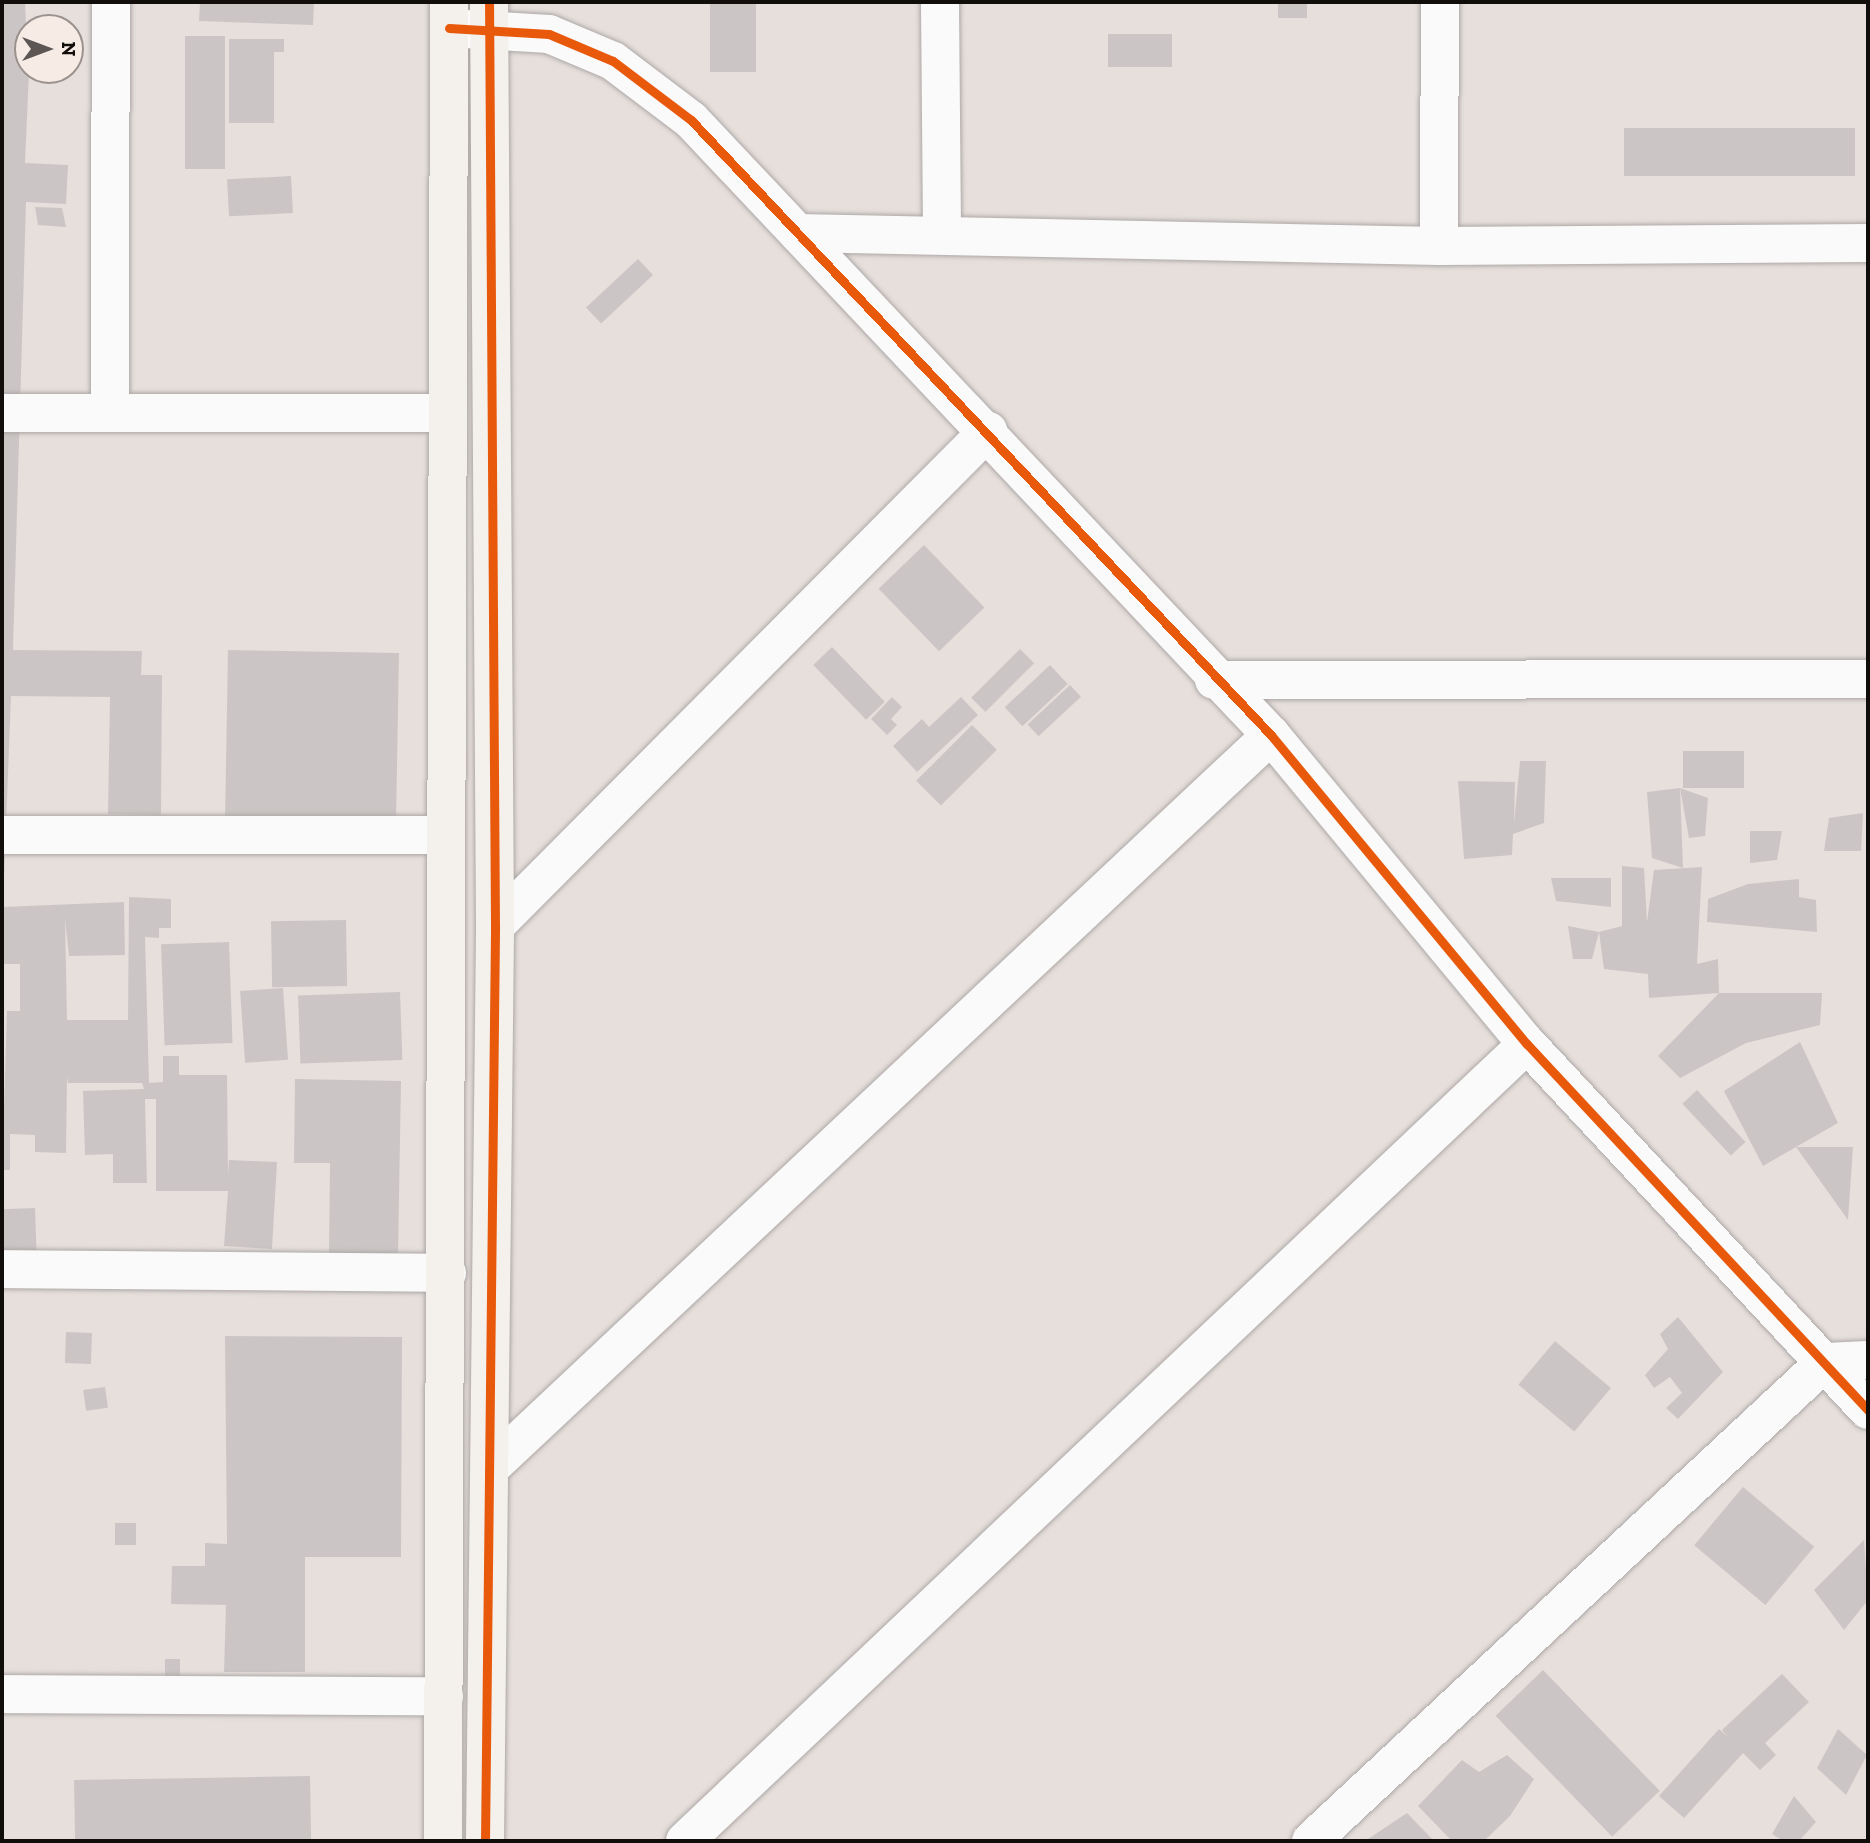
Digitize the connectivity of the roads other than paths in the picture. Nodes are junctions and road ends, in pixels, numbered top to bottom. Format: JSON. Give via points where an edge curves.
{"nodes":[{"id":1,"x":111,"y":2,"type":"edge"},
{"id":2,"x":940,"y":2,"type":"edge"},
{"id":3,"x":1440,"y":2,"type":"edge"},
{"id":4,"x":489,"y":14,"type":"edge"},
{"id":5,"x":449,"y":15,"type":"edge"},
{"id":6,"x":942,"y":231,"type":"junction"},
{"id":7,"x":798,"y":233,"type":"junction"},
{"id":8,"x":1868,"y":243,"type":"edge"},
{"id":9,"x":1439,"y":246,"type":"junction"},
{"id":10,"x":110,"y":410,"type":"junction"},
{"id":11,"x":2,"y":413,"type":"edge"},
{"id":12,"x":445,"y":413,"type":"junction"},
{"id":13,"x":988,"y":431,"type":"junction"},
{"id":14,"x":1868,"y":679,"type":"edge"},
{"id":15,"x":1214,"y":680,"type":"junction"},
{"id":16,"x":1271,"y":735,"type":"junction"},
{"id":17,"x":2,"y":835,"type":"edge"},
{"id":18,"x":446,"y":835,"type":"junction"},
{"id":19,"x":495,"y":926,"type":"junction"},
{"id":20,"x":1527,"y":1044,"type":"junction"},
{"id":21,"x":2,"y":1269,"type":"edge"},
{"id":22,"x":447,"y":1273,"type":"junction"},
{"id":23,"x":1868,"y":1360,"type":"edge"},
{"id":24,"x":1825,"y":1362,"type":"junction"},
{"id":25,"x":1868,"y":1410,"type":"edge"},
{"id":26,"x":490,"y":1468,"type":"junction"},
{"id":27,"x":2,"y":1694,"type":"edge"},
{"id":28,"x":444,"y":1696,"type":"junction"},
{"id":29,"x":443,"y":1841,"type":"edge"},
{"id":30,"x":485,"y":1841,"type":"edge"},
{"id":31,"x":685,"y":1841,"type":"edge"},
{"id":32,"x":1311,"y":1841,"type":"edge"}],
"edges":[{"from":1,"to":10,"type":"street"},
{"from":2,"to":6,"type":"street"},
{"from":3,"to":9,"type":"street"},
{"from":4,"to":5,"type":"street"},
{"from":4,"to":7,"type":"street","via":[[614,61],[691,120]]},
{"from":4,"to":19,"type":"street"},
{"from":5,"to":12,"type":"street"},
{"from":6,"to":7,"type":"street"},
{"from":6,"to":9,"type":"street"},
{"from":7,"to":13,"type":"street"},
{"from":8,"to":9,"type":"street"},
{"from":10,"to":11,"type":"street"},
{"from":10,"to":12,"type":"street"},
{"from":12,"to":18,"type":"street"},
{"from":13,"to":15,"type":"street"},
{"from":13,"to":19,"type":"street"},
{"from":14,"to":15,"type":"street"},
{"from":15,"to":16,"type":"street"},
{"from":16,"to":20,"type":"street"},
{"from":16,"to":26,"type":"street"},
{"from":17,"to":18,"type":"street"},
{"from":18,"to":22,"type":"street"},
{"from":19,"to":26,"type":"street"},
{"from":20,"to":24,"type":"street"},
{"from":20,"to":31,"type":"street"},
{"from":21,"to":22,"type":"street"},
{"from":22,"to":28,"type":"street"},
{"from":23,"to":24,"type":"street"},
{"from":24,"to":25,"type":"street"},
{"from":24,"to":32,"type":"street"},
{"from":26,"to":30,"type":"street"},
{"from":27,"to":28,"type":"street"},
{"from":28,"to":29,"type":"street"}]}
